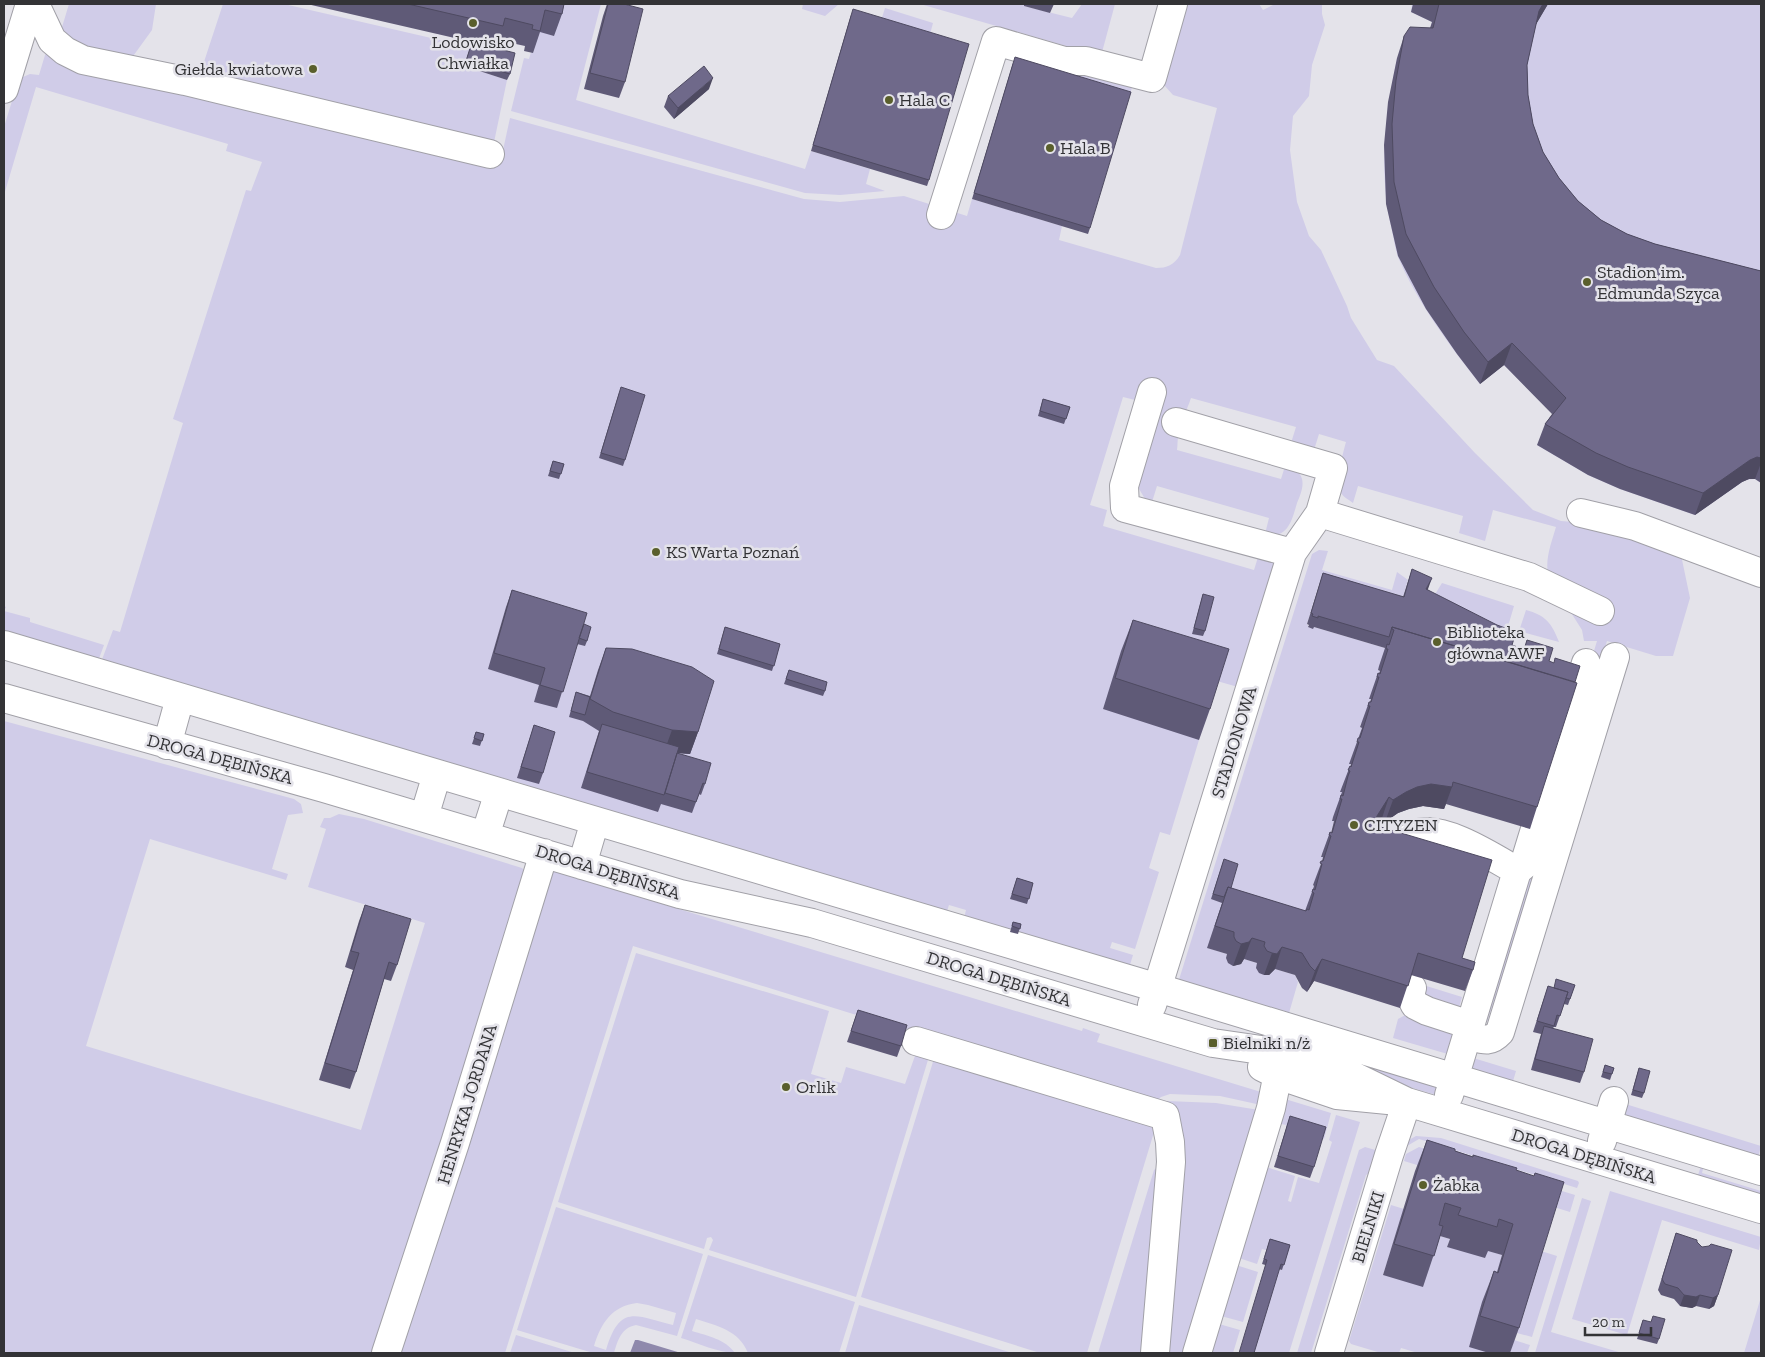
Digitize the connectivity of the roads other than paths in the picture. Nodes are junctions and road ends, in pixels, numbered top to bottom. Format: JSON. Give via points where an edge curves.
{"nodes":[{"id":1,"x":30,"y":4,"type":"edge"},
{"id":2,"x":35,"y":4,"type":"edge"},
{"id":3,"x":1173,"y":4,"type":"edge"},
{"id":4,"x":4,"y":89,"type":"edge"},
{"id":5,"x":490,"y":154,"type":"dead end"},
{"id":6,"x":941,"y":215,"type":"dead end"},
{"id":7,"x":1152,"y":392,"type":"dead end"},
{"id":8,"x":1176,"y":422,"type":"dead end"},
{"id":9,"x":1320,"y":513,"type":"junction"},
{"id":10,"x":1581,"y":513,"type":"dead end"},
{"id":11,"x":1292,"y":553,"type":"junction"},
{"id":12,"x":1761,"y":573,"type":"edge"},
{"id":13,"x":1600,"y":611,"type":"dead end"},
{"id":14,"x":4,"y":645,"type":"edge"},
{"id":15,"x":1615,"y":657,"type":"dead end"},
{"id":16,"x":1586,"y":663,"type":"dead end"},
{"id":17,"x":4,"y":698,"type":"edge"},
{"id":18,"x":180,"y":698,"type":"junction"},
{"id":19,"x":167,"y":745,"type":"junction"},
{"id":20,"x":437,"y":774,"type":"junction"},
{"id":21,"x":499,"y":792,"type":"junction"},
{"id":22,"x":424,"y":817,"type":"junction"},
{"id":23,"x":595,"y":821,"type":"junction"},
{"id":24,"x":485,"y":836,"type":"junction"},
{"id":25,"x":1403,"y":843,"type":"edge"},
{"id":26,"x":544,"y":853,"type":"junction"},
{"id":27,"x":582,"y":865,"type":"junction"},
{"id":28,"x":1517,"y":871,"type":"junction"},
{"id":29,"x":1048,"y":956,"type":"junction"},
{"id":30,"x":1158,"y":988,"type":"junction"},
{"id":31,"x":1412,"y":988,"type":"edge"},
{"id":32,"x":1038,"y":990,"type":"junction"},
{"id":33,"x":1146,"y":1023,"type":"junction"},
{"id":34,"x":1469,"y":1030,"type":"junction"},
{"id":35,"x":916,"y":1041,"type":"dead end"},
{"id":36,"x":1280,"y":1064,"type":"junction"},
{"id":37,"x":1454,"y":1078,"type":"junction"},
{"id":38,"x":1407,"y":1102,"type":"junction"},
{"id":39,"x":1444,"y":1113,"type":"junction"},
{"id":40,"x":1601,"y":1114,"type":"junction"},
{"id":41,"x":1571,"y":1151,"type":"junction"},
{"id":42,"x":1597,"y":1159,"type":"junction"},
{"id":43,"x":1761,"y":1171,"type":"edge"},
{"id":44,"x":1761,"y":1209,"type":"edge"},
{"id":45,"x":386,"y":1353,"type":"edge"},
{"id":46,"x":1155,"y":1353,"type":"edge"},
{"id":47,"x":1197,"y":1353,"type":"edge"},
{"id":48,"x":1329,"y":1353,"type":"edge"}],
"edges":[{"from":1,"to":4,"type":"street"},
{"from":2,"to":5,"type":"street","via":[[52,40],[83,60],[177,79]]},
{"from":3,"to":6,"type":"street","via":[[1152,78],[1086,61],[1064,61],[996,40]]},
{"from":7,"to":11,"type":"street","via":[[1124,486],[1125,508]]},
{"from":8,"to":9,"type":"street","name":"STADIONOWA","via":[[1333,468]]},
{"from":9,"to":11,"type":"street","name":"STADIONOWA"},
{"from":9,"to":13,"type":"street","via":[[1529,577]]},
{"from":10,"to":12,"type":"street","via":[[1635,526]]},
{"from":11,"to":30,"type":"street","name":"STADIONOWA"},
{"from":14,"to":18,"type":"street"},
{"from":15,"to":34,"type":"street","via":[[1500,1032],[1485,1040]]},
{"from":16,"to":28,"type":"street","via":[[1524,865]]},
{"from":17,"to":19,"type":"street","name":"DROGA DĘBIŃSKA"},
{"from":18,"to":19,"type":"street"},
{"from":18,"to":20,"type":"street"},
{"from":19,"to":22,"type":"street","name":"DROGA DĘBIŃSKA"},
{"from":20,"to":21,"type":"street"},
{"from":20,"to":22,"type":"street"},
{"from":21,"to":23,"type":"street"},
{"from":21,"to":24,"type":"street"},
{"from":22,"to":24,"type":"street","name":"DROGA DĘBIŃSKA"},
{"from":23,"to":27,"type":"street"},
{"from":23,"to":29,"type":"street"},
{"from":24,"to":26,"type":"street","name":"DROGA DĘBIŃSKA"},
{"from":25,"to":28,"type":"street","via":[[1416,834],[1441,834],[1475,847]]},
{"from":26,"to":27,"type":"street","name":"DROGA DĘBIŃSKA"},
{"from":26,"to":45,"type":"street","name":"HENRYKA JORDANA"},
{"from":27,"to":32,"type":"street","name":"DROGA DĘBIŃSKA","via":[[680,894],[812,923]]},
{"from":28,"to":34,"type":"street"},
{"from":29,"to":30,"type":"street"},
{"from":29,"to":32,"type":"street"},
{"from":30,"to":33,"type":"street","name":"STADIONOWA"},
{"from":30,"to":37,"type":"street"},
{"from":31,"to":34,"type":"street","via":[[1410,995],[1415,1005]]},
{"from":32,"to":33,"type":"street","name":"DROGA DĘBIŃSKA"},
{"from":33,"to":36,"type":"street","name":"DROGA DĘBIŃSKA"},
{"from":34,"to":37,"type":"street"},
{"from":35,"to":46,"type":"street","via":[[1165,1116],[1170,1162]]},
{"from":36,"to":38,"type":"street","name":"DROGA DĘBIŃSKA","via":[[1337,1095]]},
{"from":36,"to":47,"type":"street","via":[[1271,1108]]},
{"from":37,"to":39,"type":"street"},
{"from":37,"to":40,"type":"street"},
{"from":38,"to":39,"type":"street","name":"DROGA DĘBIŃSKA"},
{"from":38,"to":48,"type":"street","name":"BIELNIKI"},
{"from":39,"to":41,"type":"street","name":"DROGA DĘBIŃSKA"},
{"from":40,"to":41,"type":"street"},
{"from":40,"to":42,"type":"street"},
{"from":40,"to":43,"type":"street"},
{"from":41,"to":42,"type":"street","name":"DROGA DĘBIŃSKA"},
{"from":42,"to":44,"type":"street","name":"DROGA DĘBIŃSKA"}]}
